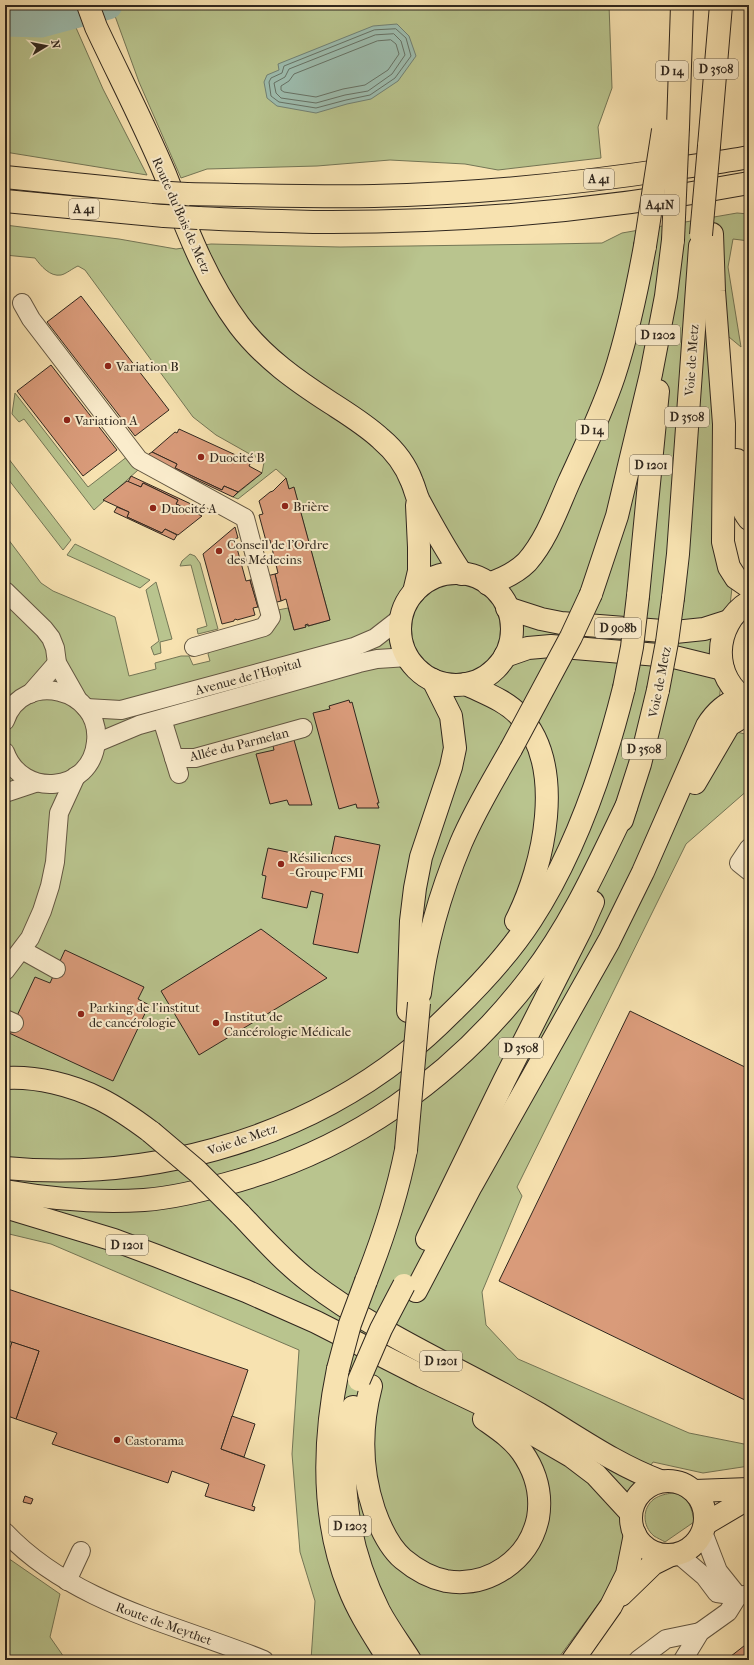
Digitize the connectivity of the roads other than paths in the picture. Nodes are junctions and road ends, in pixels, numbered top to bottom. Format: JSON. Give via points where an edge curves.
{"nodes":[{"id":1,"x":88,"y":5,"type":"edge"},
{"id":2,"x":681,"y":8,"type":"edge"},
{"id":3,"x":721,"y":11,"type":"edge"},
{"id":4,"x":670,"y":128,"type":"junction"},
{"id":5,"x":749,"y":156,"type":"edge"},
{"id":6,"x":5,"y":177,"type":"edge"},
{"id":7,"x":749,"y":183,"type":"edge"},
{"id":8,"x":749,"y":195,"type":"edge"},
{"id":9,"x":5,"y":201,"type":"edge"},
{"id":10,"x":571,"y":209,"type":"junction"},
{"id":11,"x":707,"y":234,"type":"junction"},
{"id":12,"x":666,"y":296,"type":"junction"},
{"id":13,"x":22,"y":303,"type":"dead end"},
{"id":14,"x":716,"y":326,"type":"junction"},
{"id":15,"x":416,"y":495,"type":"junction"},
{"id":16,"x":749,"y":519,"type":"edge"},
{"id":17,"x":462,"y":574,"type":"junction"},
{"id":18,"x":488,"y":584,"type":"junction"},
{"id":19,"x":749,"y":587,"type":"edge"},
{"id":20,"x":5,"y":591,"type":"edge"},
{"id":21,"x":414,"y":592,"type":"junction"},
{"id":22,"x":749,"y":602,"type":"edge"},
{"id":23,"x":507,"y":608,"type":"junction"},
{"id":24,"x":402,"y":618,"type":"junction"},
{"id":25,"x":729,"y":621,"type":"junction"},
{"id":26,"x":194,"y":647,"type":"dead end"},
{"id":27,"x":505,"y":656,"type":"junction"},
{"id":28,"x":408,"y":657,"type":"junction"},
{"id":29,"x":56,"y":663,"type":"junction"},
{"id":30,"x":723,"y":669,"type":"junction"},
{"id":31,"x":433,"y":680,"type":"junction"},
{"id":32,"x":466,"y":684,"type":"junction"},
{"id":33,"x":18,"y":697,"type":"edge"},
{"id":34,"x":747,"y":703,"type":"edge"},
{"id":35,"x":82,"y":704,"type":"junction"},
{"id":36,"x":162,"y":719,"type":"junction"},
{"id":37,"x":5,"y":721,"type":"edge"},
{"id":38,"x":303,"y":728,"type":"dead end"},
{"id":39,"x":96,"y":743,"type":"junction"},
{"id":40,"x":6,"y":756,"type":"edge"},
{"id":41,"x":76,"y":776,"type":"junction"},
{"id":42,"x":5,"y":783,"type":"edge"},
{"id":43,"x":38,"y":783,"type":"junction"},
{"id":44,"x":5,"y":793,"type":"edge"},
{"id":45,"x":626,"y":807,"type":"junction"},
{"id":46,"x":59,"y":813,"type":"junction"},
{"id":47,"x":749,"y":848,"type":"edge"},
{"id":48,"x":749,"y":871,"type":"edge"},
{"id":49,"x":22,"y":950,"type":"junction"},
{"id":50,"x":56,"y":969,"type":"dead end"},
{"id":51,"x":5,"y":971,"type":"edge"},
{"id":52,"x":414,"y":1007,"type":"junction"},
{"id":53,"x":448,"y":1016,"type":"junction"},
{"id":54,"x":5,"y":1078,"type":"edge"},
{"id":55,"x":5,"y":1168,"type":"edge"},
{"id":56,"x":5,"y":1191,"type":"edge"},
{"id":57,"x":5,"y":1207,"type":"edge"},
{"id":58,"x":410,"y":1288,"type":"junction"},
{"id":59,"x":422,"y":1376,"type":"junction"},
{"id":60,"x":365,"y":1383,"type":"junction"},
{"id":61,"x":660,"y":1481,"type":"junction"},
{"id":62,"x":749,"y":1489,"type":"edge"},
{"id":63,"x":695,"y":1491,"type":"junction"},
{"id":64,"x":749,"y":1498,"type":"edge"},
{"id":65,"x":633,"y":1523,"type":"junction"},
{"id":66,"x":704,"y":1528,"type":"junction"},
{"id":67,"x":5,"y":1532,"type":"edge"},
{"id":68,"x":81,"y":1551,"type":"dead end"},
{"id":69,"x":674,"y":1554,"type":"junction"},
{"id":70,"x":67,"y":1581,"type":"junction"},
{"id":71,"x":743,"y":1595,"type":"edge"},
{"id":72,"x":611,"y":1606,"type":"junction"},
{"id":73,"x":700,"y":1632,"type":"junction"},
{"id":74,"x":264,"y":1660,"type":"edge"},
{"id":75,"x":389,"y":1660,"type":"edge"},
{"id":76,"x":410,"y":1660,"type":"edge"},
{"id":77,"x":573,"y":1660,"type":"edge"},
{"id":78,"x":638,"y":1660,"type":"edge"},
{"id":79,"x":683,"y":1660,"type":"edge"}],
"edges":[{"from":1,"to":15,"type":"main road","name":"Route du Bois de Metz","via":[[164,173],[191,240],[206,271],[239,325],[274,362],[382,439],[403,465]]},
{"from":2,"to":4,"type":"main road","number":"D 14"},
{"from":3,"to":11,"type":"main road","name":"Voie de Metz","number":"D 3508","bridge":true,"via":[[708,146]]},
{"from":4,"to":12,"type":"main road","bridge":true,"via":[[673,240]]},
{"from":4,"to":18,"type":"main road","number":"D 14","bridge":true,"via":[[631,318],[600,413],[536,551],[514,573]]},
{"from":5,"to":6,"type":"main road","number":"A 41","bridge":true,"via":[[627,176],[547,185],[376,196],[187,194]]},
{"from":7,"to":10,"type":"main road","number":"A 41"},
{"from":8,"to":10,"type":"main road","number":"A41N","via":[[620,208]]},
{"from":9,"to":10,"type":"main road","number":"A 41","bridge":true,"via":[[164,216],[317,222],[451,218]]},
{"from":11,"to":14,"type":"main road"},
{"from":11,"to":45,"type":"main road","name":"Voie de Metz","number":"D 3508","bridge":true,"via":[[690,374],[678,554],[667,642],[640,764]]},
{"from":12,"to":52,"type":"main road","number":"D 1202","bridge":true,"via":[[651,374],[617,516],[591,594],[571,637],[462,842],[442,895]]},
{"from":12,"to":53,"type":"main road","number":"D 1201","bridge":true,"via":[[632,647],[624,688],[600,772],[571,844],[532,919],[488,976]]},
{"from":13,"to":26,"type":"street","via":[[139,460],[245,518],[271,617],[264,627]]},
{"from":14,"to":16,"type":"main road","via":[[735,420],[740,499]]},
{"from":14,"to":19,"type":"main road","via":[[724,424],[723,542],[729,567],[736,578]]},
{"from":15,"to":17,"type":"main road","name":"Route du Bois de Metz","via":[[440,541]]},
{"from":15,"to":21,"type":"main road","name":"Route du Bois de Metz","via":[[419,563]]},
{"from":17,"to":18,"type":"main road","via":[[476,577]]},
{"from":17,"to":21,"type":"main road","via":[[436,577]]},
{"from":18,"to":23,"type":"main road","via":[[503,599]]},
{"from":20,"to":29,"type":"street","via":[[51,638]]},
{"from":21,"to":24,"type":"main road","via":[[406,604]]},
{"from":22,"to":25,"type":"main road"},
{"from":23,"to":25,"type":"main road","number":"D 908b","via":[[560,623],[675,632],[704,629]]},
{"from":23,"to":27,"type":"main road","via":[[511,637]]},
{"from":24,"to":28,"type":"main road","via":[[401,638]]},
{"from":24,"to":35,"type":"street","name":"Avenue de l'Hopital","via":[[375,638],[354,647],[121,710]]},
{"from":25,"to":30,"type":"main road","via":[[720,648]]},
{"from":27,"to":30,"type":"main road","number":"D 908b","via":[[528,648],[551,646],[670,656]]},
{"from":27,"to":32,"type":"main road","via":[[489,674],[478,681]]},
{"from":28,"to":31,"type":"main road","via":[[415,667]]},
{"from":28,"to":36,"type":"street","name":"Avenue de l'Hopital","via":[[377,659]]},
{"from":29,"to":33,"type":"street"},
{"from":29,"to":35,"type":"street"},
{"from":30,"to":34,"type":"main road","via":[[730,684]]},
{"from":31,"to":32,"type":"main road","via":[[444,684]]},
{"from":31,"to":52,"type":"main road","via":[[451,716],[455,748],[421,857],[415,888],[411,921]]},
{"from":32,"to":53,"type":"main road","via":[[508,706],[527,724],[540,754],[546,814],[538,865],[524,906],[492,960]]},
{"from":33,"to":35,"type":"street","via":[[38,691],[55,690],[71,696]]},
{"from":33,"to":37,"type":"street"},
{"from":34,"to":58,"type":"main road","via":[[729,725],[643,872],[609,941],[471,1186]]},
{"from":35,"to":39,"type":"street","via":[[92,718],[96,730]]},
{"from":36,"to":38,"type":"street","name":"Allée du Parmelan","via":[[176,766],[195,758]]},
{"from":36,"to":39,"type":"street","name":"Avenue de l'Hopital","via":[[125,730]]},
{"from":39,"to":41,"type":"street","via":[[93,756]]},
{"from":40,"to":42,"type":"street"},
{"from":40,"to":43,"type":"street","via":[[20,774]]},
{"from":41,"to":43,"type":"street","via":[[53,785]]},
{"from":41,"to":46,"type":"street"},
{"from":43,"to":44,"type":"street"},
{"from":43,"to":46,"type":"street"},
{"from":45,"to":56,"type":"main road","via":[[583,896],[532,976],[504,1010],[472,1044],[435,1077],[350,1135],[292,1163],[246,1179],[192,1193],[144,1200],[91,1201]]},
{"from":45,"to":58,"type":"main road","number":"D 3508","via":[[597,892],[581,929],[501,1088]]},
{"from":46,"to":49,"type":"street","via":[[55,862],[50,886],[42,911]]},
{"from":47,"to":48,"type":"street","via":[[738,863]]},
{"from":49,"to":50,"type":"street"},
{"from":49,"to":51,"type":"street"},
{"from":52,"to":75,"type":"main road","number":"D 1203","bridge":true,"via":[[410,1120],[406,1150],[392,1210],[350,1324],[338,1369],[331,1402],[326,1460],[331,1523],[349,1589]]},
{"from":53,"to":55,"type":"main road","name":"Voie de Metz","via":[[403,1056],[366,1081],[301,1117],[253,1137],[153,1164],[53,1171]]},
{"from":54,"to":61,"type":"main road","number":"D 1201","bridge":true,"via":[[45,1081],[72,1088],[99,1098],[126,1113],[197,1171],[308,1281],[365,1319],[539,1414],[606,1455]]},
{"from":57,"to":59,"type":"main road","number":"D 1201","via":[[114,1240],[246,1291],[316,1322]]},
{"from":58,"to":60,"type":"main road","number":"D 1203","bridge":true,"via":[[381,1329]]},
{"from":59,"to":60,"type":"main road","via":[[506,1435],[522,1452],[532,1468],[539,1488],[540,1506],[536,1527],[527,1545],[514,1562],[498,1573],[477,1580],[445,1581],[423,1573],[403,1559],[392,1547],[369,1495],[362,1435]]},
{"from":59,"to":65,"type":"main road","number":"D 1201","via":[[483,1405],[571,1456],[596,1475]]},
{"from":60,"to":76,"type":"main road","number":"D 1203","via":[[346,1440],[345,1497],[351,1536],[363,1576],[380,1613]]},
{"from":61,"to":63,"type":"main road","via":[[679,1482]]},
{"from":61,"to":65,"type":"main road","via":[[644,1489],[634,1504]]},
{"from":62,"to":63,"type":"main road"},
{"from":63,"to":66,"type":"main road","via":[[703,1503],[706,1517]]},
{"from":64,"to":66,"type":"main road"},
{"from":65,"to":69,"type":"main road","via":[[643,1545],[663,1554]]},
{"from":65,"to":72,"type":"main road","via":[[627,1574]]},
{"from":66,"to":69,"type":"main road","via":[[692,1546]]},
{"from":66,"to":71,"type":"street","via":[[718,1572]]},
{"from":67,"to":70,"type":"street","name":"Route de Meythet","via":[[38,1562]]},
{"from":68,"to":70,"type":"street"},
{"from":69,"to":71,"type":"street","via":[[705,1577],[717,1593]]},
{"from":69,"to":72,"type":"main road","via":[[653,1564]]},
{"from":70,"to":74,"type":"street","name":"Route de Meythet","via":[[118,1606]]},
{"from":71,"to":73,"type":"street","via":[[728,1612]]},
{"from":72,"to":77,"type":"main road"},
{"from":73,"to":78,"type":"street","via":[[666,1639]]},
{"from":73,"to":79,"type":"street"}]}
